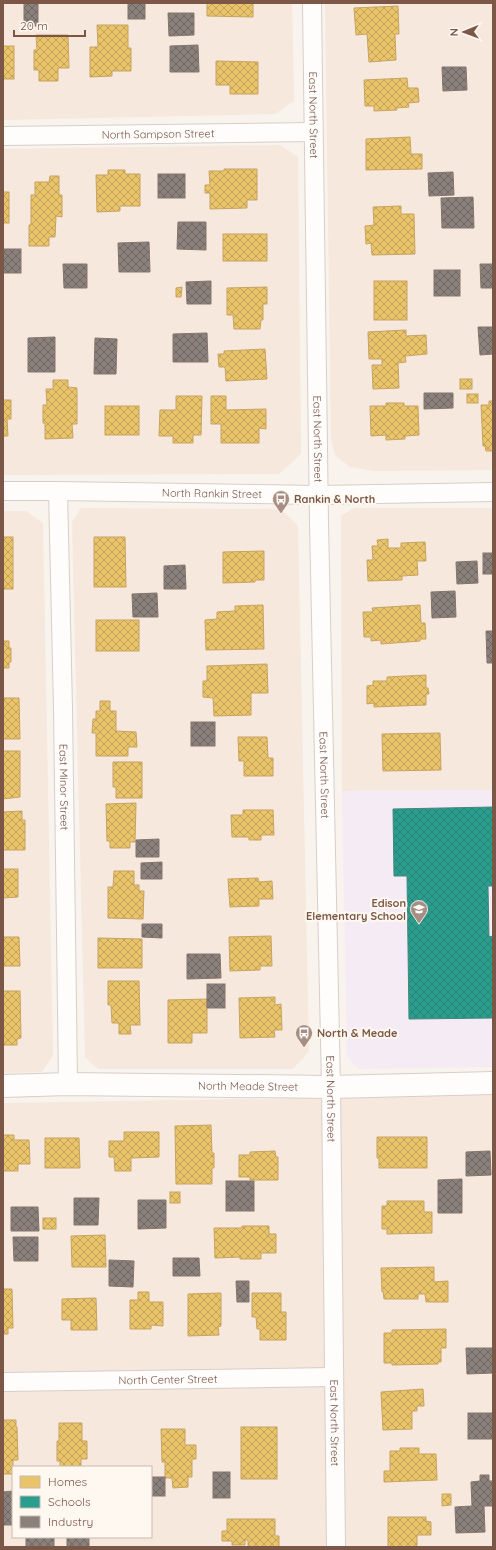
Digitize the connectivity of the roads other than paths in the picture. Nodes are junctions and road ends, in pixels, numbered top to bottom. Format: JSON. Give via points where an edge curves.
{"nodes":[{"id":1,"x":312,"y":3,"type":"edge"},
{"id":2,"x":313,"y":132,"type":"junction"},
{"id":3,"x":3,"y":136,"type":"edge"},
{"id":4,"x":58,"y":490,"type":"junction"},
{"id":5,"x":3,"y":491,"type":"edge"},
{"id":6,"x":493,"y":492,"type":"edge"},
{"id":7,"x":319,"y":495,"type":"junction"},
{"id":8,"x":493,"y":1083,"type":"edge"},
{"id":9,"x":68,"y":1084,"type":"junction"},
{"id":10,"x":3,"y":1086,"type":"edge"},
{"id":11,"x":331,"y":1087,"type":"junction"},
{"id":12,"x":334,"y":1377,"type":"junction"},
{"id":13,"x":3,"y":1382,"type":"edge"},
{"id":14,"x":336,"y":1547,"type":"edge"}],
"edges":[{"from":1,"to":2,"type":"street","name":"East North Street"},
{"from":2,"to":3,"type":"street","name":"North Sampson Street"},
{"from":2,"to":7,"type":"street","name":"East North Street"},
{"from":4,"to":5,"type":"street","name":"North Rankin Street"},
{"from":4,"to":7,"type":"street","name":"North Rankin Street"},
{"from":4,"to":9,"type":"street","name":"East Minor Street"},
{"from":6,"to":7,"type":"street","name":"North Rankin Street"},
{"from":7,"to":11,"type":"street","name":"East North Street"},
{"from":8,"to":11,"type":"street","name":"North Meade Street"},
{"from":9,"to":10,"type":"street","name":"North Meade Street"},
{"from":9,"to":11,"type":"street","name":"North Meade Street"},
{"from":11,"to":12,"type":"street","name":"East North Street"},
{"from":12,"to":13,"type":"street","name":"North Center Street"},
{"from":12,"to":14,"type":"street","name":"East North Street"}]}
